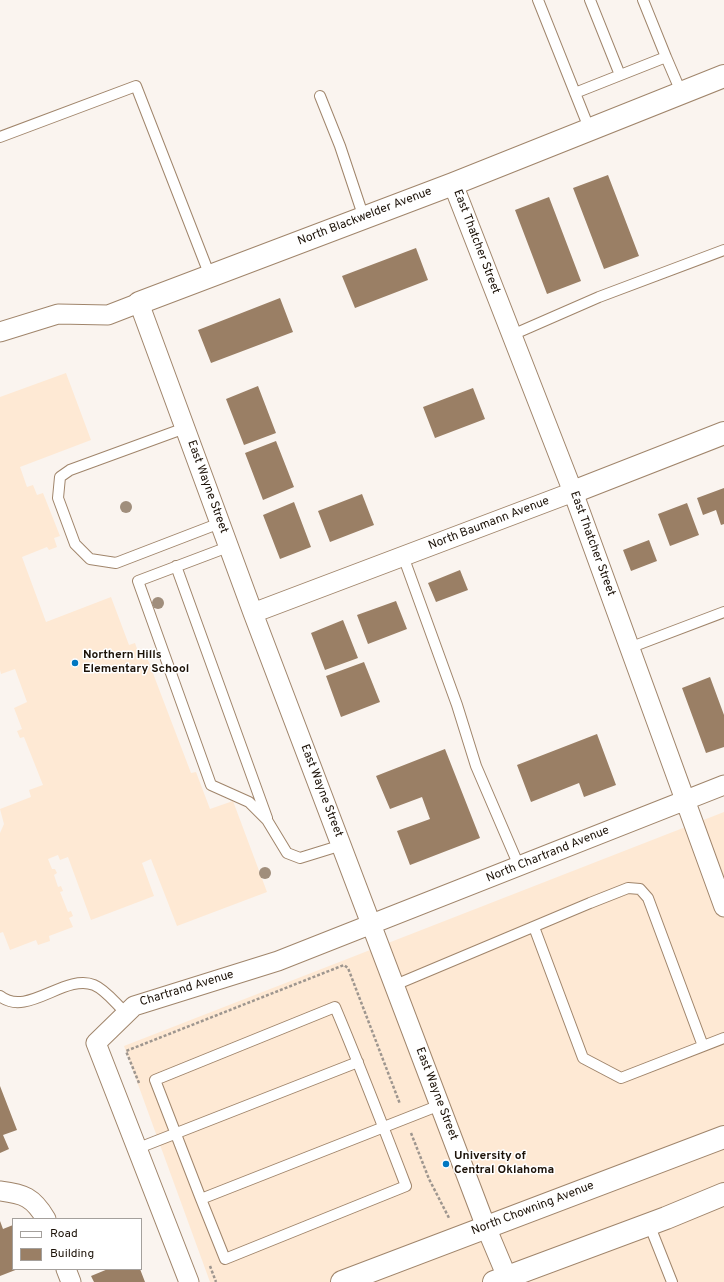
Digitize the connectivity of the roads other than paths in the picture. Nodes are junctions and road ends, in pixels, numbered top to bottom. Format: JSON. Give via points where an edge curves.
{"nodes":[{"id":1,"x":538,"y":0,"type":"edge"},
{"id":2,"x":590,"y":0,"type":"edge"},
{"id":3,"x":643,"y":0,"type":"edge"},
{"id":4,"x":666,"y":57,"type":"junction"},
{"id":5,"x":620,"y":75,"type":"junction"},
{"id":6,"x":724,"y":76,"type":"edge"},
{"id":7,"x":681,"y":92,"type":"junction"},
{"id":8,"x":575,"y":93,"type":"junction"},
{"id":9,"x":320,"y":96,"type":"dead end"},
{"id":10,"x":589,"y":128,"type":"junction"},
{"id":11,"x":0,"y":137,"type":"edge"},
{"id":12,"x":453,"y":184,"type":"junction"},
{"id":13,"x":364,"y":218,"type":"junction"},
{"id":14,"x":724,"y":250,"type":"edge"},
{"id":15,"x":210,"y":276,"type":"junction"},
{"id":16,"x":139,"y":303,"type":"junction"},
{"id":17,"x":0,"y":332,"type":"edge"},
{"id":18,"x":512,"y":335,"type":"junction"},
{"id":19,"x":185,"y":428,"type":"junction"},
{"id":20,"x":724,"y":433,"type":"edge"},
{"id":21,"x":573,"y":492,"type":"junction"},
{"id":22,"x":220,"y":523,"type":"junction"},
{"id":23,"x":228,"y":547,"type":"junction"},
{"id":24,"x":403,"y":556,"type":"junction"},
{"id":25,"x":176,"y":566,"type":"junction"},
{"id":26,"x":253,"y":612,"type":"junction"},
{"id":27,"x":724,"y":612,"type":"edge"},
{"id":28,"x":629,"y":648,"type":"junction"},
{"id":29,"x":724,"y":785,"type":"edge"},
{"id":30,"x":684,"y":800,"type":"junction"},
{"id":31,"x":269,"y":823,"type":"junction"},
{"id":32,"x":342,"y":845,"type":"junction"},
{"id":33,"x":519,"y":866,"type":"junction"},
{"id":34,"x":724,"y":907,"type":"edge"},
{"id":35,"x":372,"y":925,"type":"junction"},
{"id":36,"x":534,"y":927,"type":"junction"},
{"id":37,"x":395,"y":985,"type":"junction"},
{"id":38,"x":0,"y":996,"type":"edge"},
{"id":39,"x":126,"y":1013,"type":"junction"},
{"id":40,"x":724,"y":1038,"type":"edge"},
{"id":41,"x":703,"y":1046,"type":"junction"},
{"id":42,"x":358,"y":1062,"type":"junction"},
{"id":43,"x":440,"y":1105,"type":"junction"},
{"id":44,"x":384,"y":1127,"type":"junction"},
{"id":45,"x":176,"y":1133,"type":"junction"},
{"id":46,"x":724,"y":1137,"type":"edge"},
{"id":47,"x":136,"y":1149,"type":"junction"},
{"id":48,"x":0,"y":1191,"type":"edge"},
{"id":49,"x":724,"y":1194,"type":"edge"},
{"id":50,"x":201,"y":1199,"type":"junction"},
{"id":51,"x":45,"y":1218,"type":"edge"},
{"id":52,"x":650,"y":1224,"type":"junction"},
{"id":53,"x":486,"y":1227,"type":"junction"},
{"id":54,"x":66,"y":1270,"type":"edge"},
{"id":55,"x":500,"y":1279,"type":"edge"},
{"id":56,"x":71,"y":1282,"type":"edge"},
{"id":57,"x":189,"y":1282,"type":"edge"},
{"id":58,"x":342,"y":1282,"type":"edge"},
{"id":59,"x":672,"y":1282,"type":"edge"}],
"edges":[{"from":1,"to":8,"type":"lane"},
{"from":2,"to":5,"type":"lane"},
{"from":3,"to":4,"type":"lane"},
{"from":4,"to":5,"type":"lane"},
{"from":4,"to":7,"type":"lane"},
{"from":5,"to":8,"type":"lane"},
{"from":6,"to":7,"type":"street","name":"North Blackwelder Avenue"},
{"from":7,"to":10,"type":"street","name":"North Blackwelder Avenue"},
{"from":8,"to":10,"type":"lane"},
{"from":9,"to":13,"type":"lane"},
{"from":10,"to":12,"type":"street","name":"North Blackwelder Avenue"},
{"from":11,"to":15,"type":"lane","via":[[136,86]]},
{"from":12,"to":13,"type":"street","name":"North Blackwelder Avenue"},
{"from":12,"to":18,"type":"street","name":"East Thatcher Street"},
{"from":13,"to":15,"type":"street","name":"North Blackwelder Avenue"},
{"from":14,"to":18,"type":"lane","via":[[599,297]]},
{"from":15,"to":16,"type":"street","name":"North Blackwelder Avenue"},
{"from":16,"to":17,"type":"street","name":"North Blackwelder Avenue","via":[[108,315],[58,314]]},
{"from":16,"to":19,"type":"street","name":"East Wayne Street"},
{"from":18,"to":21,"type":"street","name":"East Thatcher Street"},
{"from":19,"to":22,"type":"street","name":"East Wayne Street"},
{"from":19,"to":22,"type":"lane","via":[[70,470],[60,477],[58,498],[75,544],[90,559],[116,563]]},
{"from":20,"to":21,"type":"street","name":"North Baumann Avenue"},
{"from":21,"to":24,"type":"street","name":"North Baumann Avenue"},
{"from":21,"to":28,"type":"street","name":"East Thatcher Street"},
{"from":22,"to":23,"type":"street","name":"East Wayne Street"},
{"from":23,"to":25,"type":"lane"},
{"from":23,"to":26,"type":"street","name":"East Wayne Street"},
{"from":24,"to":26,"type":"street","name":"North Baumann Avenue"},
{"from":24,"to":33,"type":"lane","via":[[457,705],[476,766]]},
{"from":25,"to":31,"type":"lane"},
{"from":25,"to":31,"type":"lane","via":[[138,581],[210,785],[249,802]]},
{"from":26,"to":32,"type":"street","name":"East Wayne Street"},
{"from":27,"to":28,"type":"lane"},
{"from":28,"to":30,"type":"street","name":"East Thatcher Street"},
{"from":29,"to":30,"type":"street","name":"North Chartrand Avenue"},
{"from":30,"to":33,"type":"street","name":"North Chartrand Avenue"},
{"from":30,"to":34,"type":"street","name":"East Thatcher Street"},
{"from":31,"to":32,"type":"lane","via":[[287,853],[300,858]]},
{"from":32,"to":35,"type":"street","name":"East Wayne Street"},
{"from":33,"to":35,"type":"street","name":"North Chartrand Avenue"},
{"from":35,"to":37,"type":"street","name":"East Wayne Street"},
{"from":35,"to":39,"type":"street","name":"Chartrand Avenue","via":[[278,961],[134,1006]]},
{"from":36,"to":37,"type":"lane"},
{"from":36,"to":41,"type":"lane","via":[[582,1058],[621,1078]]},
{"from":36,"to":41,"type":"lane","via":[[628,888],[640,889],[648,898]]},
{"from":37,"to":43,"type":"street","name":"East Wayne Street"},
{"from":38,"to":39,"type":"lane","via":[[14,1003],[25,1002],[86,982],[101,989]]},
{"from":39,"to":47,"type":"street","name":"Chartrand Avenue","via":[[96,1043]]},
{"from":40,"to":41,"type":"lane"},
{"from":42,"to":44,"type":"lane"},
{"from":42,"to":45,"type":"lane"},
{"from":42,"to":45,"type":"lane","via":[[335,1007],[155,1080]]},
{"from":43,"to":44,"type":"lane"},
{"from":43,"to":53,"type":"street","name":"East Wayne Street"},
{"from":44,"to":50,"type":"lane"},
{"from":44,"to":50,"type":"lane","via":[[406,1186],[225,1259]]},
{"from":45,"to":47,"type":"lane"},
{"from":45,"to":50,"type":"lane"},
{"from":46,"to":53,"type":"street","name":"North Chowning Avenue"},
{"from":47,"to":57,"type":"street","name":"Chartrand Avenue"},
{"from":48,"to":51,"type":"street","via":[[21,1193],[38,1204]]},
{"from":49,"to":52,"type":"street"},
{"from":52,"to":55,"type":"street"},
{"from":52,"to":59,"type":"lane"},
{"from":53,"to":55,"type":"street","name":"East Wayne Street"},
{"from":53,"to":58,"type":"street","name":"North Chowning Avenue"},
{"from":54,"to":56,"type":"street"}]}
